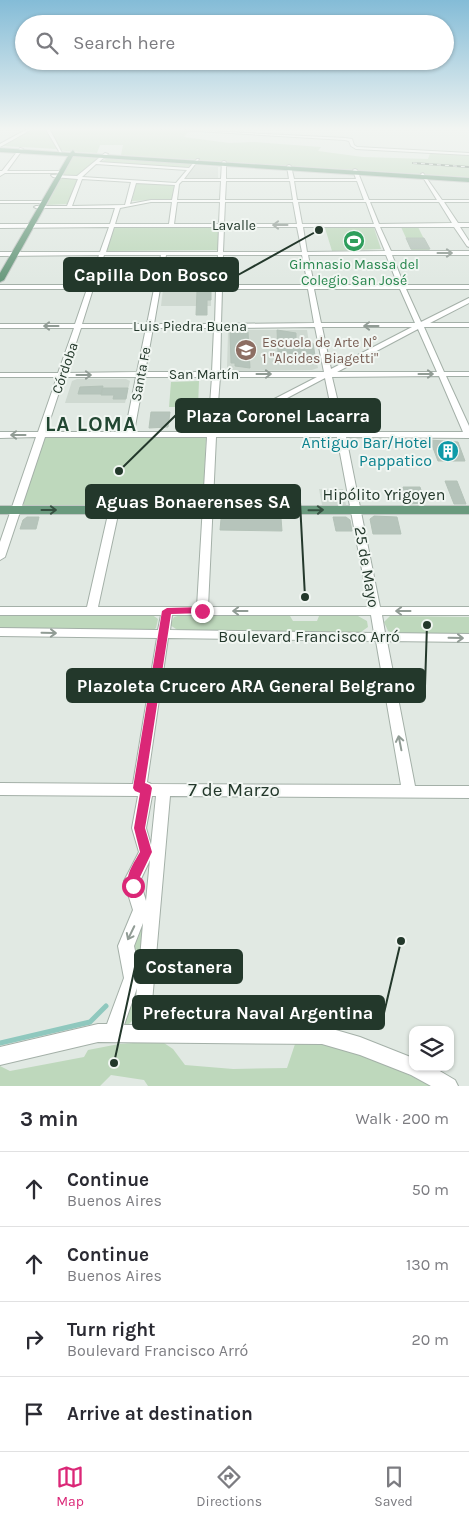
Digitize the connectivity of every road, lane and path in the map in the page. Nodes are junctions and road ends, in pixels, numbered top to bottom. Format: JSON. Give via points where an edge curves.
{"nodes":[{"id":1,"x":79,"y":178,"type":"edge"},
{"id":2,"x":54,"y":179,"type":"edge"},
{"id":3,"x":91,"y":179,"type":"edge"},
{"id":4,"x":181,"y":179,"type":"edge"},
{"id":5,"x":306,"y":179,"type":"edge"},
{"id":6,"x":359,"y":179,"type":"edge"},
{"id":7,"x":426,"y":179,"type":"edge"},
{"id":8,"x":223,"y":180,"type":"junction"},
{"id":9,"x":292,"y":180,"type":"junction"},
{"id":10,"x":134,"y":181,"type":"junction"},
{"id":11,"x":178,"y":182,"type":"junction"},
{"id":12,"x":175,"y":201,"type":"junction"},
{"id":13,"x":223,"y":201,"type":"junction"},
{"id":14,"x":295,"y":201,"type":"junction"},
{"id":15,"x":368,"y":201,"type":"junction"},
{"id":16,"x":440,"y":201,"type":"junction"},
{"id":17,"x":469,"y":201,"type":"edge"},
{"id":18,"x":0,"y":202,"type":"edge"},
{"id":19,"x":40,"y":204,"type":"junction"},
{"id":20,"x":127,"y":205,"type":"junction"},
{"id":21,"x":69,"y":206,"type":"junction"},
{"id":22,"x":118,"y":207,"type":"junction"},
{"id":23,"x":111,"y":225,"type":"junction"},
{"id":24,"x":171,"y":225,"type":"junction"},
{"id":25,"x":222,"y":225,"type":"junction"},
{"id":26,"x":300,"y":225,"type":"junction"},
{"id":27,"x":377,"y":225,"type":"junction"},
{"id":28,"x":456,"y":225,"type":"junction"},
{"id":29,"x":469,"y":225,"type":"edge"},
{"id":30,"x":0,"y":226,"type":"edge"},
{"id":31,"x":24,"y":226,"type":"junction"},
{"id":32,"x":32,"y":226,"type":"junction"},
{"id":33,"x":469,"y":245,"type":"edge"},
{"id":34,"x":15,"y":253,"type":"junction"},
{"id":35,"x":101,"y":253,"type":"junction"},
{"id":36,"x":164,"y":253,"type":"junction"},
{"id":37,"x":221,"y":253,"type":"junction"},
{"id":38,"x":305,"y":253,"type":"junction"},
{"id":39,"x":389,"y":253,"type":"junction"},
{"id":40,"x":469,"y":253,"type":"edge"},
{"id":41,"x":4,"y":254,"type":"edge"},
{"id":42,"x":0,"y":266,"type":"edge"},
{"id":43,"x":0,"y":280,"type":"edge"},
{"id":44,"x":157,"y":286,"type":"junction"},
{"id":45,"x":311,"y":286,"type":"junction"},
{"id":46,"x":0,"y":287,"type":"edge"},
{"id":47,"x":90,"y":287,"type":"junction"},
{"id":48,"x":220,"y":287,"type":"junction"},
{"id":49,"x":402,"y":287,"type":"junction"},
{"id":50,"x":469,"y":287,"type":"edge"},
{"id":51,"x":469,"y":300,"type":"edge"},
{"id":52,"x":0,"y":326,"type":"edge"},
{"id":53,"x":79,"y":326,"type":"junction"},
{"id":54,"x":150,"y":326,"type":"junction"},
{"id":55,"x":217,"y":326,"type":"junction"},
{"id":56,"x":318,"y":326,"type":"junction"},
{"id":57,"x":420,"y":326,"type":"junction"},
{"id":58,"x":469,"y":326,"type":"edge"},
{"id":59,"x":216,"y":374,"type":"junction"},
{"id":60,"x":327,"y":374,"type":"junction"},
{"id":61,"x":444,"y":374,"type":"junction"},
{"id":62,"x":469,"y":374,"type":"edge"},
{"id":63,"x":0,"y":375,"type":"edge"},
{"id":64,"x":62,"y":375,"type":"junction"},
{"id":65,"x":142,"y":375,"type":"junction"},
{"id":66,"x":130,"y":434,"type":"junction"},
{"id":67,"x":212,"y":434,"type":"junction"},
{"id":68,"x":341,"y":434,"type":"junction"},
{"id":69,"x":469,"y":434,"type":"edge"},
{"id":70,"x":0,"y":435,"type":"edge"},
{"id":71,"x":42,"y":435,"type":"junction"},
{"id":72,"x":0,"y":510,"type":"edge"},
{"id":73,"x":17,"y":510,"type":"junction"},
{"id":74,"x":114,"y":510,"type":"junction"},
{"id":75,"x":357,"y":510,"type":"junction"},
{"id":76,"x":469,"y":510,"type":"edge"},
{"id":77,"x":208,"y":511,"type":"junction"},
{"id":78,"x":0,"y":557,"type":"edge"},
{"id":79,"x":0,"y":611,"type":"edge"},
{"id":80,"x":167,"y":611,"type":"junction"},
{"id":81,"x":202,"y":611,"type":"junction"},
{"id":82,"x":469,"y":611,"type":"edge"},
{"id":83,"x":91,"y":612,"type":"junction"},
{"id":84,"x":375,"y":612,"type":"junction"},
{"id":85,"x":0,"y":632,"type":"edge"},
{"id":86,"x":165,"y":635,"type":"junction"},
{"id":87,"x":380,"y":636,"type":"junction"},
{"id":88,"x":469,"y":638,"type":"edge"},
{"id":89,"x":0,"y":788,"type":"edge"},
{"id":90,"x":142,"y":788,"type":"junction"},
{"id":91,"x":164,"y":789,"type":"junction"},
{"id":92,"x":410,"y":791,"type":"junction"},
{"id":93,"x":469,"y":792,"type":"edge"},
{"id":94,"x":113,"y":1032,"type":"junction"},
{"id":95,"x":141,"y":1032,"type":"junction"},
{"id":96,"x":0,"y":1056,"type":"edge"},
{"id":97,"x":409,"y":1065,"type":"edge"},
{"id":98,"x":421,"y":1071,"type":"edge"},
{"id":99,"x":449,"y":1086,"type":"edge"}],
"edges":[{"from":1,"to":21,"type":"street"},
{"from":2,"to":19,"type":"main road"},
{"from":3,"to":10,"type":"street"},
{"from":4,"to":11,"type":"street"},
{"from":5,"to":9,"type":"street"},
{"from":6,"to":15,"type":"street"},
{"from":7,"to":16,"type":"street"},
{"from":8,"to":9,"type":"street"},
{"from":8,"to":11,"type":"street"},
{"from":8,"to":13,"type":"street"},
{"from":9,"to":14,"type":"street","name":"25 de Mayo"},
{"from":10,"to":11,"type":"street"},
{"from":10,"to":20,"type":"street"},
{"from":11,"to":12,"type":"street"},
{"from":12,"to":13,"type":"street"},
{"from":12,"to":20,"type":"street"},
{"from":12,"to":24,"type":"street"},
{"from":13,"to":14,"type":"street"},
{"from":13,"to":25,"type":"street"},
{"from":14,"to":15,"type":"street"},
{"from":14,"to":26,"type":"street","name":"25 de Mayo"},
{"from":15,"to":16,"type":"street"},
{"from":15,"to":27,"type":"street"},
{"from":16,"to":17,"type":"street"},
{"from":16,"to":28,"type":"street"},
{"from":18,"to":19,"type":"street"},
{"from":19,"to":21,"type":"street"},
{"from":19,"to":31,"type":"main road"},
{"from":19,"to":32,"type":"main road"},
{"from":20,"to":22,"type":"street"},
{"from":21,"to":22,"type":"street"},
{"from":22,"to":23,"type":"street","name":"Córdoba"},
{"from":23,"to":24,"type":"street","name":"Lavalle"},
{"from":23,"to":32,"type":"street","name":"Lavalle"},
{"from":23,"to":35,"type":"street","name":"Córdoba"},
{"from":24,"to":25,"type":"street","name":"Lavalle"},
{"from":26,"to":25,"type":"street","name":"Lavalle","one_way":true},
{"from":25,"to":37,"type":"street"},
{"from":26,"to":27,"type":"street","name":"Lavalle"},
{"from":26,"to":38,"type":"street","name":"25 de Mayo"},
{"from":27,"to":28,"type":"street","name":"Lavalle"},
{"from":27,"to":39,"type":"street"},
{"from":28,"to":29,"type":"street","name":"Lavalle"},
{"from":28,"to":33,"type":"street"},
{"from":30,"to":31,"type":"street","name":"Lavalle"},
{"from":31,"to":32,"type":"street","name":"Lavalle"},
{"from":31,"to":41,"type":"main road"},
{"from":32,"to":34,"type":"main road"},
{"from":34,"to":35,"type":"street"},
{"from":34,"to":41,"type":"street"},
{"from":34,"to":43,"type":"main road"},
{"from":35,"to":36,"type":"street"},
{"from":35,"to":47,"type":"street","name":"Córdoba"},
{"from":36,"to":37,"type":"street"},
{"from":36,"to":44,"type":"street","name":"Santa Fe"},
{"from":37,"to":38,"type":"street"},
{"from":37,"to":48,"type":"street"},
{"from":38,"to":39,"type":"street"},
{"from":38,"to":45,"type":"street","name":"25 de Mayo"},
{"from":39,"to":40,"type":"street","one_way":true},
{"from":39,"to":49,"type":"street"},
{"from":41,"to":42,"type":"main road"},
{"from":44,"to":47,"type":"street"},
{"from":44,"to":48,"type":"street"},
{"from":44,"to":54,"type":"street","name":"Santa Fe"},
{"from":45,"to":48,"type":"street"},
{"from":45,"to":49,"type":"street"},
{"from":45,"to":56,"type":"street","name":"25 de Mayo"},
{"from":46,"to":47,"type":"street"},
{"from":47,"to":53,"type":"street","name":"Córdoba"},
{"from":48,"to":55,"type":"street"},
{"from":49,"to":50,"type":"street"},
{"from":49,"to":57,"type":"street"},
{"from":51,"to":57,"type":"street"},
{"from":53,"to":52,"type":"street","name":"Luis Piedra Buena","one_way":true},
{"from":53,"to":54,"type":"street","name":"Luis Piedra Buena"},
{"from":53,"to":64,"type":"street","name":"Córdoba"},
{"from":54,"to":55,"type":"street","name":"Luis Piedra Buena"},
{"from":54,"to":65,"type":"street","name":"Santa Fe"},
{"from":55,"to":56,"type":"street","name":"Luis Piedra Buena"},
{"from":55,"to":59,"type":"street"},
{"from":57,"to":56,"type":"street","name":"Luis Piedra Buena","one_way":true},
{"from":56,"to":60,"type":"street","name":"25 de Mayo"},
{"from":57,"to":58,"type":"street","name":"Luis Piedra Buena"},
{"from":57,"to":60,"type":"street"},
{"from":57,"to":61,"type":"street"},
{"from":59,"to":60,"type":"street","name":"San Martín","one_way":true},
{"from":59,"to":65,"type":"street","name":"San Martín"},
{"from":59,"to":67,"type":"street"},
{"from":60,"to":61,"type":"street","name":"San Martín","one_way":true},
{"from":60,"to":67,"type":"street"},
{"from":60,"to":68,"type":"street","name":"25 de Mayo"},
{"from":61,"to":62,"type":"street","name":"San Martín"},
{"from":61,"to":69,"type":"street"},
{"from":63,"to":64,"type":"street","name":"San Martín"},
{"from":64,"to":65,"type":"street","name":"San Martín","one_way":true},
{"from":64,"to":71,"type":"street","name":"Córdoba"},
{"from":65,"to":66,"type":"street","name":"Santa Fe"},
{"from":66,"to":67,"type":"street"},
{"from":66,"to":71,"type":"street"},
{"from":67,"to":68,"type":"street"},
{"from":67,"to":77,"type":"street"},
{"from":68,"to":69,"type":"street"},
{"from":68,"to":75,"type":"street","name":"25 de Mayo"},
{"from":71,"to":70,"type":"street","one_way":true},
{"from":71,"to":73,"type":"street","name":"Córdoba"},
{"from":72,"to":73,"type":"main road","name":"Hipólito Yrigoyen"},
{"from":73,"to":74,"type":"main road","name":"Hipólito Yrigoyen","one_way":true},
{"from":73,"to":78,"type":"street","name":"Córdoba"},
{"from":74,"to":77,"type":"main road","name":"Hipólito Yrigoyen"},
{"from":74,"to":83,"type":"street"},
{"from":75,"to":76,"type":"main road","name":"Hipólito Yrigoyen"},
{"from":77,"to":75,"type":"main road","name":"Hipólito Yrigoyen","one_way":true},
{"from":75,"to":84,"type":"street","name":"25 de Mayo"},
{"from":77,"to":81,"type":"street"},
{"from":79,"to":83,"type":"street","name":"Boulevard Francisco Arró"},
{"from":80,"to":81,"type":"street","name":"Boulevard Francisco Arró"},
{"from":80,"to":83,"type":"street","name":"Boulevard Francisco Arró"},
{"from":80,"to":86,"type":"street"},
{"from":84,"to":81,"type":"street","name":"Boulevard Francisco Arró","one_way":true},
{"from":82,"to":84,"type":"street","name":"Boulevard Francisco Arró","one_way":true},
{"from":84,"to":87,"type":"street","name":"25 de Mayo"},
{"from":85,"to":86,"type":"street","name":"Boulevard Francisco Arró","one_way":true},
{"from":86,"to":87,"type":"street","name":"Boulevard Francisco Arró"},
{"from":86,"to":90,"type":"street"},
{"from":87,"to":88,"type":"street","name":"Boulevard Francisco Arró","one_way":true},
{"from":92,"to":87,"type":"street","name":"25 de Mayo","one_way":true},
{"from":89,"to":90,"type":"street","name":"7 de Marzo"},
{"from":90,"to":91,"type":"street","name":"7 de Marzo"},
{"from":90,"to":94,"type":"street","one_way":true,"via":[[139,828],[146,852],[132,881],[141,910],[126,946],[132,978]]},
{"from":91,"to":92,"type":"street","name":"7 de Marzo"},
{"from":91,"to":95,"type":"street"},
{"from":92,"to":93,"type":"street","name":"7 de Marzo"},
{"from":94,"to":95,"type":"street"},
{"from":94,"to":96,"type":"street","via":[[81,1036]]},
{"from":95,"to":97,"type":"street","via":[[322,1035]]},
{"from":98,"to":99,"type":"street"}]}
